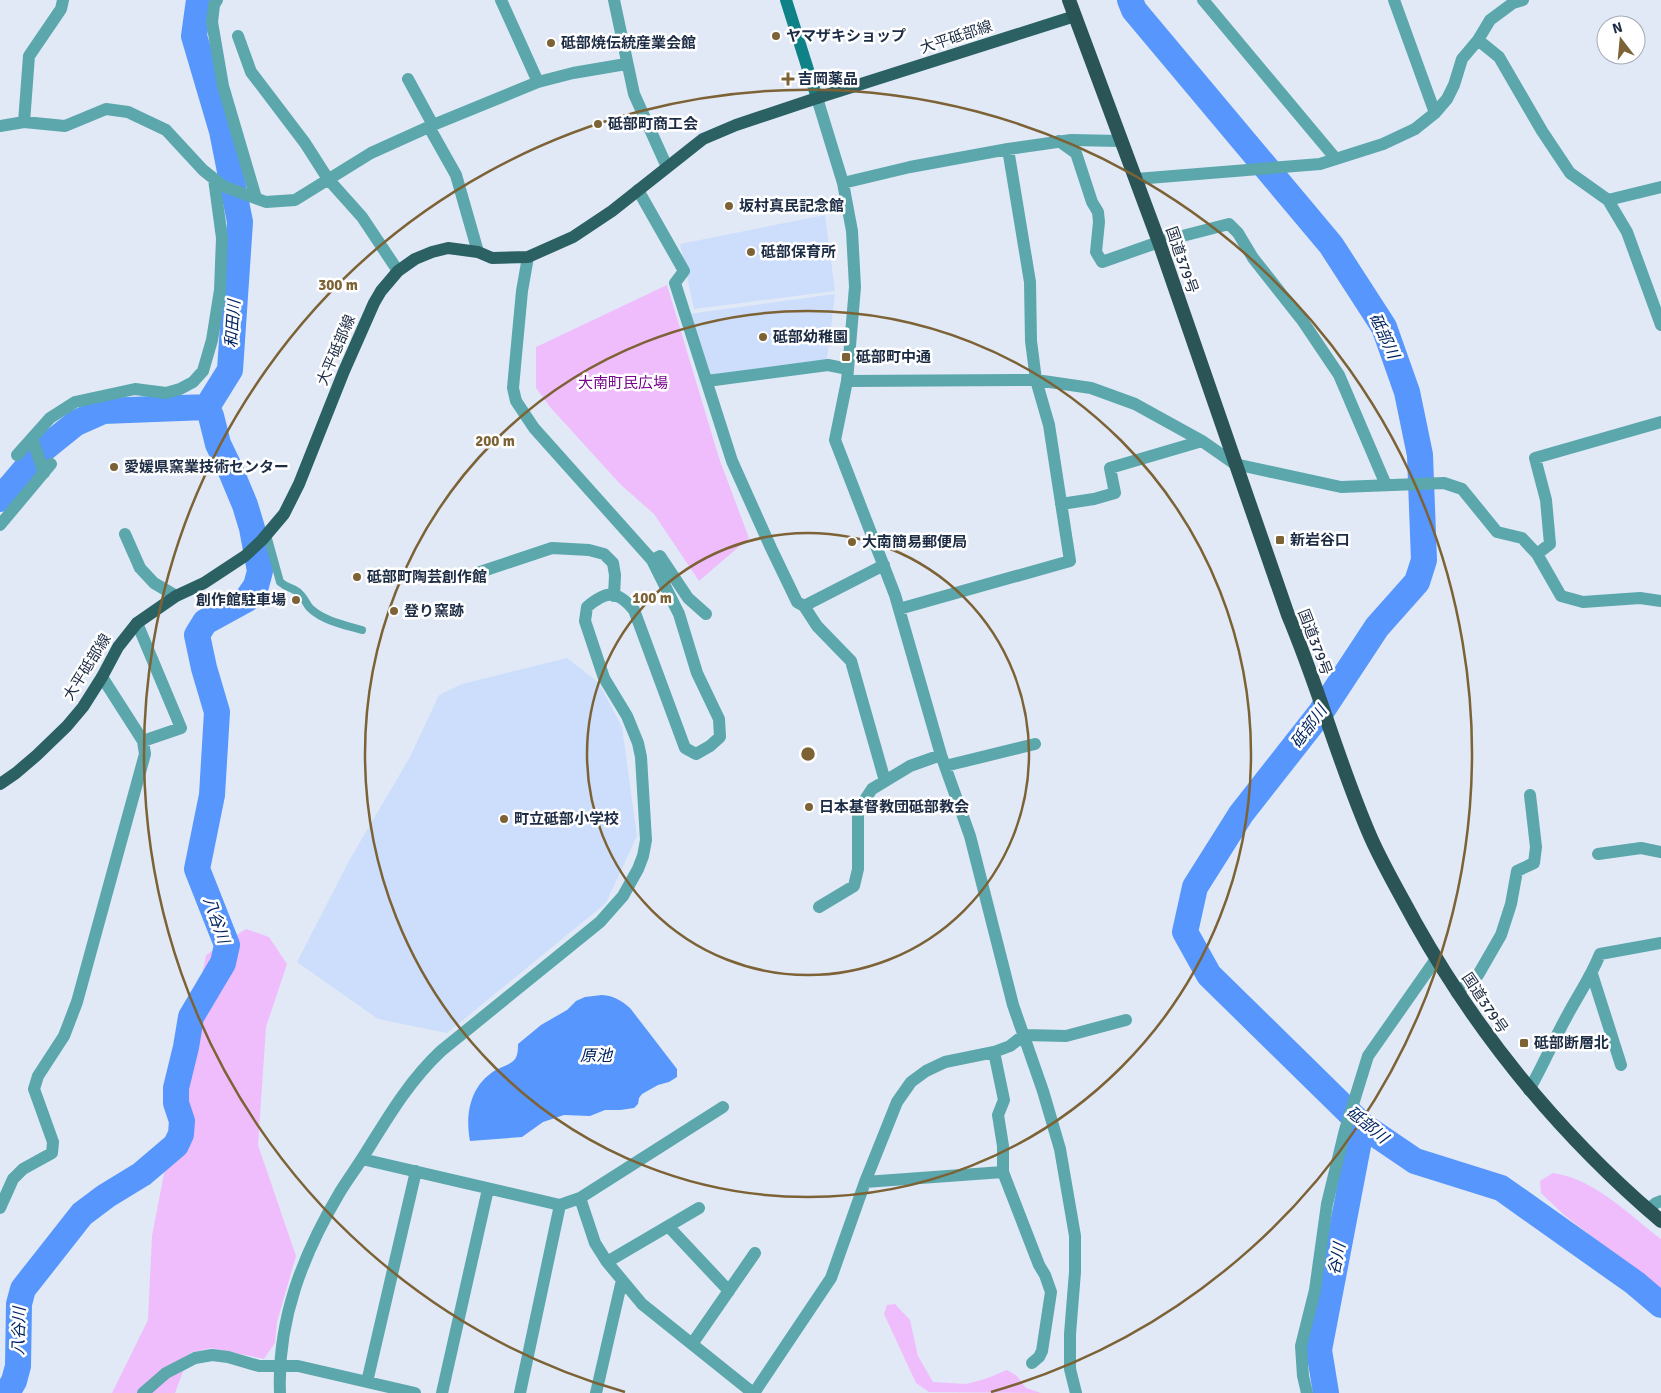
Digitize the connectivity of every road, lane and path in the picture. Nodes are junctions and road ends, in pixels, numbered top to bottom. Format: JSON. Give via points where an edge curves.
{"nodes":[{"id":1,"x":63,"y":0,"type":"edge"},
{"id":2,"x":217,"y":0,"type":"edge"},
{"id":3,"x":501,"y":0,"type":"edge"},
{"id":4,"x":614,"y":0,"type":"edge"},
{"id":5,"x":786,"y":0,"type":"edge"},
{"id":6,"x":1069,"y":0,"type":"edge"},
{"id":7,"x":1203,"y":0,"type":"edge"},
{"id":8,"x":1394,"y":0,"type":"edge"},
{"id":9,"x":1523,"y":0,"type":"edge"},
{"id":10,"x":1075,"y":16,"type":"junction"},
{"id":11,"x":238,"y":36,"type":"dead end"},
{"id":12,"x":1478,"y":40,"type":"junction"},
{"id":13,"x":626,"y":64,"type":"junction"},
{"id":14,"x":408,"y":78,"type":"dead end"},
{"id":15,"x":538,"y":82,"type":"junction"},
{"id":16,"x":817,"y":98,"type":"junction"},
{"id":17,"x":1435,"y":113,"type":"junction"},
{"id":18,"x":24,"y":122,"type":"junction"},
{"id":19,"x":0,"y":126,"type":"edge"},
{"id":20,"x":431,"y":126,"type":"junction"},
{"id":21,"x":1060,"y":141,"type":"junction"},
{"id":22,"x":1120,"y":141,"type":"junction"},
{"id":23,"x":1008,"y":149,"type":"junction"},
{"id":24,"x":1336,"y":159,"type":"junction"},
{"id":25,"x":667,"y":168,"type":"junction"},
{"id":26,"x":1136,"y":179,"type":"junction"},
{"id":27,"x":328,"y":180,"type":"junction"},
{"id":28,"x":219,"y":182,"type":"junction"},
{"id":29,"x":843,"y":183,"type":"junction"},
{"id":30,"x":1661,"y":188,"type":"edge"},
{"id":31,"x":638,"y":190,"type":"junction"},
{"id":32,"x":253,"y":197,"type":"junction"},
{"id":33,"x":1608,"y":200,"type":"junction"},
{"id":34,"x":1159,"y":242,"type":"junction"},
{"id":35,"x":478,"y":252,"type":"junction"},
{"id":36,"x":528,"y":257,"type":"junction"},
{"id":37,"x":398,"y":271,"type":"junction"},
{"id":38,"x":1661,"y":325,"type":"edge"},
{"id":39,"x":847,"y":375,"type":"junction"},
{"id":40,"x":1036,"y":380,"type":"junction"},
{"id":41,"x":707,"y":381,"type":"junction"},
{"id":42,"x":1661,"y":422,"type":"edge"},
{"id":43,"x":33,"y":440,"type":"junction"},
{"id":44,"x":1202,"y":441,"type":"junction"},
{"id":45,"x":17,"y":455,"type":"dead end"},
{"id":46,"x":1235,"y":464,"type":"junction"},
{"id":47,"x":1388,"y":485,"type":"junction"},
{"id":48,"x":1061,"y":504,"type":"junction"},
{"id":49,"x":0,"y":526,"type":"edge"},
{"id":50,"x":125,"y":534,"type":"dead end"},
{"id":51,"x":265,"y":538,"type":"junction"},
{"id":52,"x":1537,"y":554,"type":"junction"},
{"id":53,"x":652,"y":560,"type":"junction"},
{"id":54,"x":884,"y":565,"type":"junction"},
{"id":55,"x":480,"y":572,"type":"dead end"},
{"id":56,"x":176,"y":596,"type":"junction"},
{"id":57,"x":614,"y":596,"type":"junction"},
{"id":58,"x":1661,"y":600,"type":"edge"},
{"id":59,"x":804,"y":606,"type":"junction"},
{"id":60,"x":899,"y":609,"type":"junction"},
{"id":61,"x":706,"y":614,"type":"dead end"},
{"id":62,"x":137,"y":623,"type":"junction"},
{"id":63,"x":362,"y":630,"type":"dead end"},
{"id":64,"x":102,"y":677,"type":"junction"},
{"id":65,"x":143,"y":741,"type":"junction"},
{"id":66,"x":1035,"y":744,"type":"dead end"},
{"id":67,"x":943,"y":760,"type":"junction"},
{"id":68,"x":885,"y":781,"type":"junction"},
{"id":69,"x":0,"y":784,"type":"edge"},
{"id":70,"x":1530,"y":795,"type":"dead end"},
{"id":71,"x":1661,"y":852,"type":"edge"},
{"id":72,"x":1598,"y":854,"type":"dead end"},
{"id":73,"x":819,"y":906,"type":"dead end"},
{"id":74,"x":1661,"y":943,"type":"edge"},
{"id":75,"x":1436,"y":959,"type":"junction"},
{"id":76,"x":1592,"y":974,"type":"junction"},
{"id":77,"x":1457,"y":993,"type":"junction"},
{"id":78,"x":1126,"y":1020,"type":"dead end"},
{"id":79,"x":1024,"y":1036,"type":"junction"},
{"id":80,"x":994,"y":1052,"type":"junction"},
{"id":81,"x":1621,"y":1065,"type":"dead end"},
{"id":82,"x":1529,"y":1090,"type":"junction"},
{"id":83,"x":723,"y":1107,"type":"dead end"},
{"id":84,"x":362,"y":1159,"type":"junction"},
{"id":85,"x":416,"y":1171,"type":"junction"},
{"id":86,"x":1003,"y":1172,"type":"junction"},
{"id":87,"x":865,"y":1182,"type":"junction"},
{"id":88,"x":488,"y":1189,"type":"junction"},
{"id":89,"x":580,"y":1198,"type":"junction"},
{"id":90,"x":1661,"y":1201,"type":"edge"},
{"id":91,"x":560,"y":1205,"type":"junction"},
{"id":92,"x":0,"y":1208,"type":"edge"},
{"id":93,"x":699,"y":1208,"type":"dead end"},
{"id":94,"x":1647,"y":1210,"type":"junction"},
{"id":95,"x":1661,"y":1221,"type":"edge"},
{"id":96,"x":668,"y":1226,"type":"junction"},
{"id":97,"x":754,"y":1254,"type":"dead end"},
{"id":98,"x":607,"y":1262,"type":"junction"},
{"id":99,"x":622,"y":1280,"type":"junction"},
{"id":100,"x":729,"y":1291,"type":"junction"},
{"id":101,"x":692,"y":1344,"type":"junction"},
{"id":102,"x":1032,"y":1363,"type":"dead end"},
{"id":103,"x":279,"y":1366,"type":"junction"},
{"id":104,"x":367,"y":1382,"type":"junction"},
{"id":105,"x":143,"y":1393,"type":"edge"},
{"id":106,"x":280,"y":1393,"type":"edge"},
{"id":107,"x":415,"y":1393,"type":"edge"},
{"id":108,"x":442,"y":1393,"type":"edge"},
{"id":109,"x":520,"y":1393,"type":"edge"},
{"id":110,"x":596,"y":1393,"type":"edge"},
{"id":111,"x":754,"y":1393,"type":"edge"},
{"id":112,"x":1076,"y":1393,"type":"edge"},
{"id":113,"x":1307,"y":1393,"type":"edge"}],
"edges":[{"from":1,"to":18,"type":"street","via":[[61,9],[29,56]]},
{"from":2,"to":32,"type":"street","via":[[212,22],[223,86]]},
{"from":3,"to":15,"type":"street"},
{"from":4,"to":13,"type":"street"},
{"from":5,"to":16,"type":"main road"},
{"from":6,"to":10,"type":"highway","name":"国道379号"},
{"from":7,"to":24,"type":"street"},
{"from":8,"to":17,"type":"street"},
{"from":9,"to":12,"type":"street","via":[[1513,3],[1490,20]]},
{"from":10,"to":16,"type":"main road","name":"大平砥部線"},
{"from":10,"to":22,"type":"highway","name":"国道379号"},
{"from":11,"to":27,"type":"street","via":[[251,72],[305,143]]},
{"from":12,"to":17,"type":"street","via":[[1462,59],[1454,85]]},
{"from":12,"to":33,"type":"street","via":[[1499,56],[1570,173]]},
{"from":13,"to":15,"type":"street"},
{"from":13,"to":25,"type":"street","via":[[634,94]]},
{"from":14,"to":20,"type":"street"},
{"from":15,"to":20,"type":"street"},
{"from":16,"to":25,"type":"main road","name":"大平砥部線","via":[[703,139]]},
{"from":16,"to":29,"type":"street"},
{"from":17,"to":24,"type":"street","via":[[1415,129],[1383,144]]},
{"from":18,"to":19,"type":"street"},
{"from":18,"to":28,"type":"street","via":[[65,126],[106,109],[128,112],[166,130],[203,170]]},
{"from":20,"to":27,"type":"street","via":[[371,153]]},
{"from":20,"to":35,"type":"street","via":[[456,175]]},
{"from":21,"to":22,"type":"street"},
{"from":21,"to":23,"type":"street"},
{"from":21,"to":34,"type":"street","via":[[1076,152],[1098,212],[1096,252],[1102,262]]},
{"from":22,"to":26,"type":"highway","name":"国道379号"},
{"from":23,"to":29,"type":"street"},
{"from":23,"to":40,"type":"street","via":[[1030,282],[1031,341]]},
{"from":24,"to":26,"type":"street","via":[[1320,164]]},
{"from":25,"to":31,"type":"main road","name":"大平砥部線"},
{"from":26,"to":34,"type":"highway","name":"国道379号"},
{"from":27,"to":32,"type":"street","via":[[295,200],[266,202]]},
{"from":27,"to":37,"type":"street","via":[[362,217]]},
{"from":28,"to":32,"type":"street"},
{"from":28,"to":43,"type":"street","via":[[220,290],[203,371],[193,382],[166,393],[135,389],[75,402],[50,418]]},
{"from":29,"to":39,"type":"street","via":[[852,231],[855,287]]},
{"from":30,"to":33,"type":"street"},
{"from":31,"to":36,"type":"main road","name":"大平砥部線","via":[[573,237]]},
{"from":31,"to":41,"type":"street","via":[[684,270],[675,283]]},
{"from":33,"to":38,"type":"street","via":[[1627,232]]},
{"from":34,"to":46,"type":"highway","name":"国道379号"},
{"from":34,"to":47,"type":"street","via":[[1229,224],[1238,233],[1252,258],[1302,320],[1339,374]]},
{"from":35,"to":36,"type":"main road","name":"大平砥部線","via":[[492,258]]},
{"from":35,"to":37,"type":"main road","name":"大平砥部線","via":[[448,248],[415,259]]},
{"from":36,"to":53,"type":"street","via":[[513,388],[516,401],[534,428]]},
{"from":37,"to":51,"type":"main road","name":"大平砥部線","via":[[374,302],[299,484],[284,514]]},
{"from":39,"to":40,"type":"street"},
{"from":39,"to":41,"type":"street","via":[[828,365]]},
{"from":39,"to":54,"type":"street","via":[[835,440]]},
{"from":40,"to":44,"type":"street","via":[[1092,388],[1109,394],[1135,404]]},
{"from":40,"to":48,"type":"street","via":[[1049,425]]},
{"from":41,"to":59,"type":"street","via":[[732,461],[797,602]]},
{"from":42,"to":52,"type":"street","via":[[1535,458],[1546,500],[1550,544]]},
{"from":43,"to":45,"type":"street"},
{"from":43,"to":49,"type":"street","via":[[46,468]]},
{"from":44,"to":46,"type":"street"},
{"from":44,"to":48,"type":"street","via":[[1110,468],[1115,493]]},
{"from":46,"to":47,"type":"street","via":[[1340,487]]},
{"from":46,"to":75,"type":"highway","name":"国道379号","via":[[1346,776],[1395,886]]},
{"from":47,"to":52,"type":"street","via":[[1444,483],[1462,489],[1497,532],[1522,538]]},
{"from":48,"to":60,"type":"street","via":[[1070,561]]},
{"from":50,"to":56,"type":"street","via":[[140,568],[154,583]]},
{"from":51,"to":56,"type":"main road","name":"大平砥部線","via":[[245,556],[204,583]]},
{"from":51,"to":63,"type":"lane","via":[[280,582],[286,588],[298,592],[315,612]]},
{"from":52,"to":58,"type":"street","via":[[1561,596],[1583,602],[1640,598]]},
{"from":53,"to":57,"type":"street","via":[[680,614],[697,673],[719,719],[720,737],[710,746],[696,754],[685,748],[634,610],[624,598]]},
{"from":53,"to":61,"type":"street","via":[[660,556],[688,598]]},
{"from":54,"to":59,"type":"street"},
{"from":54,"to":60,"type":"street"},
{"from":55,"to":57,"type":"street","via":[[552,548],[589,550],[604,554],[612,563]]},
{"from":56,"to":62,"type":"main road","name":"大平砥部線"},
{"from":57,"to":84,"type":"street","via":[[609,594],[587,607],[585,621],[604,678],[627,716],[641,757],[646,840],[638,869],[623,896],[600,922],[424,1067],[403,1093]]},
{"from":59,"to":68,"type":"street","via":[[817,626],[850,661]]},
{"from":60,"to":67,"type":"street"},
{"from":62,"to":64,"type":"main road","name":"大平砥部線","via":[[118,647]]},
{"from":62,"to":65,"type":"street","via":[[180,728]]},
{"from":64,"to":65,"type":"street"},
{"from":64,"to":69,"type":"main road","name":"大平砥部線","via":[[67,726]]},
{"from":65,"to":92,"type":"street","via":[[145,754],[77,1002],[64,1036],[38,1076],[34,1089],[54,1142],[52,1153],[23,1169],[13,1179]]},
{"from":66,"to":67,"type":"street"},
{"from":67,"to":68,"type":"street","via":[[910,766]]},
{"from":67,"to":79,"type":"street","via":[[970,836],[1013,1005]]},
{"from":68,"to":73,"type":"street","via":[[872,789],[858,810],[858,869],[854,886]]},
{"from":70,"to":77,"type":"street","via":[[1536,847],[1534,863],[1517,871],[1501,935],[1478,975]]},
{"from":71,"to":72,"type":"street","via":[[1641,848]]},
{"from":74,"to":76,"type":"street","via":[[1600,954]]},
{"from":75,"to":77,"type":"highway","name":"国道379号"},
{"from":75,"to":113,"type":"street","via":[[1368,1056],[1346,1128],[1327,1204],[1315,1290],[1301,1346]]},
{"from":76,"to":81,"type":"street"},
{"from":76,"to":82,"type":"street"},
{"from":77,"to":82,"type":"highway","name":"国道379号"},
{"from":78,"to":79,"type":"street","via":[[1066,1036]]},
{"from":79,"to":80,"type":"street"},
{"from":79,"to":112,"type":"street","via":[[1060,1149],[1075,1236],[1070,1369]]},
{"from":80,"to":86,"type":"street","via":[[1004,1100],[998,1115]]},
{"from":80,"to":87,"type":"street","via":[[945,1062],[911,1082],[897,1102]]},
{"from":82,"to":94,"type":"highway","name":"国道379号","via":[[1596,1163]]},
{"from":83,"to":89,"type":"street"},
{"from":84,"to":85,"type":"street"},
{"from":84,"to":103,"type":"street","via":[[308,1251],[288,1311]]},
{"from":85,"to":88,"type":"street"},
{"from":85,"to":104,"type":"street"},
{"from":86,"to":87,"type":"street"},
{"from":86,"to":102,"type":"street","via":[[1051,1292],[1042,1351]]},
{"from":87,"to":111,"type":"street","via":[[831,1278]]},
{"from":88,"to":91,"type":"street"},
{"from":88,"to":108,"type":"street"},
{"from":89,"to":91,"type":"street"},
{"from":89,"to":98,"type":"street","via":[[594,1243]]},
{"from":90,"to":94,"type":"street"},
{"from":91,"to":109,"type":"street"},
{"from":93,"to":96,"type":"street"},
{"from":94,"to":95,"type":"highway","name":"国道379号"},
{"from":96,"to":98,"type":"street"},
{"from":96,"to":100,"type":"street"},
{"from":97,"to":100,"type":"street"},
{"from":98,"to":99,"type":"street"},
{"from":99,"to":101,"type":"street","via":[[642,1304]]},
{"from":99,"to":110,"type":"street"},
{"from":100,"to":101,"type":"street"},
{"from":101,"to":111,"type":"street"},
{"from":103,"to":104,"type":"street","via":[[298,1366]]},
{"from":103,"to":105,"type":"street","via":[[259,1366],[212,1355],[196,1358],[166,1373]]},
{"from":103,"to":106,"type":"street"},
{"from":104,"to":107,"type":"street"}]}
